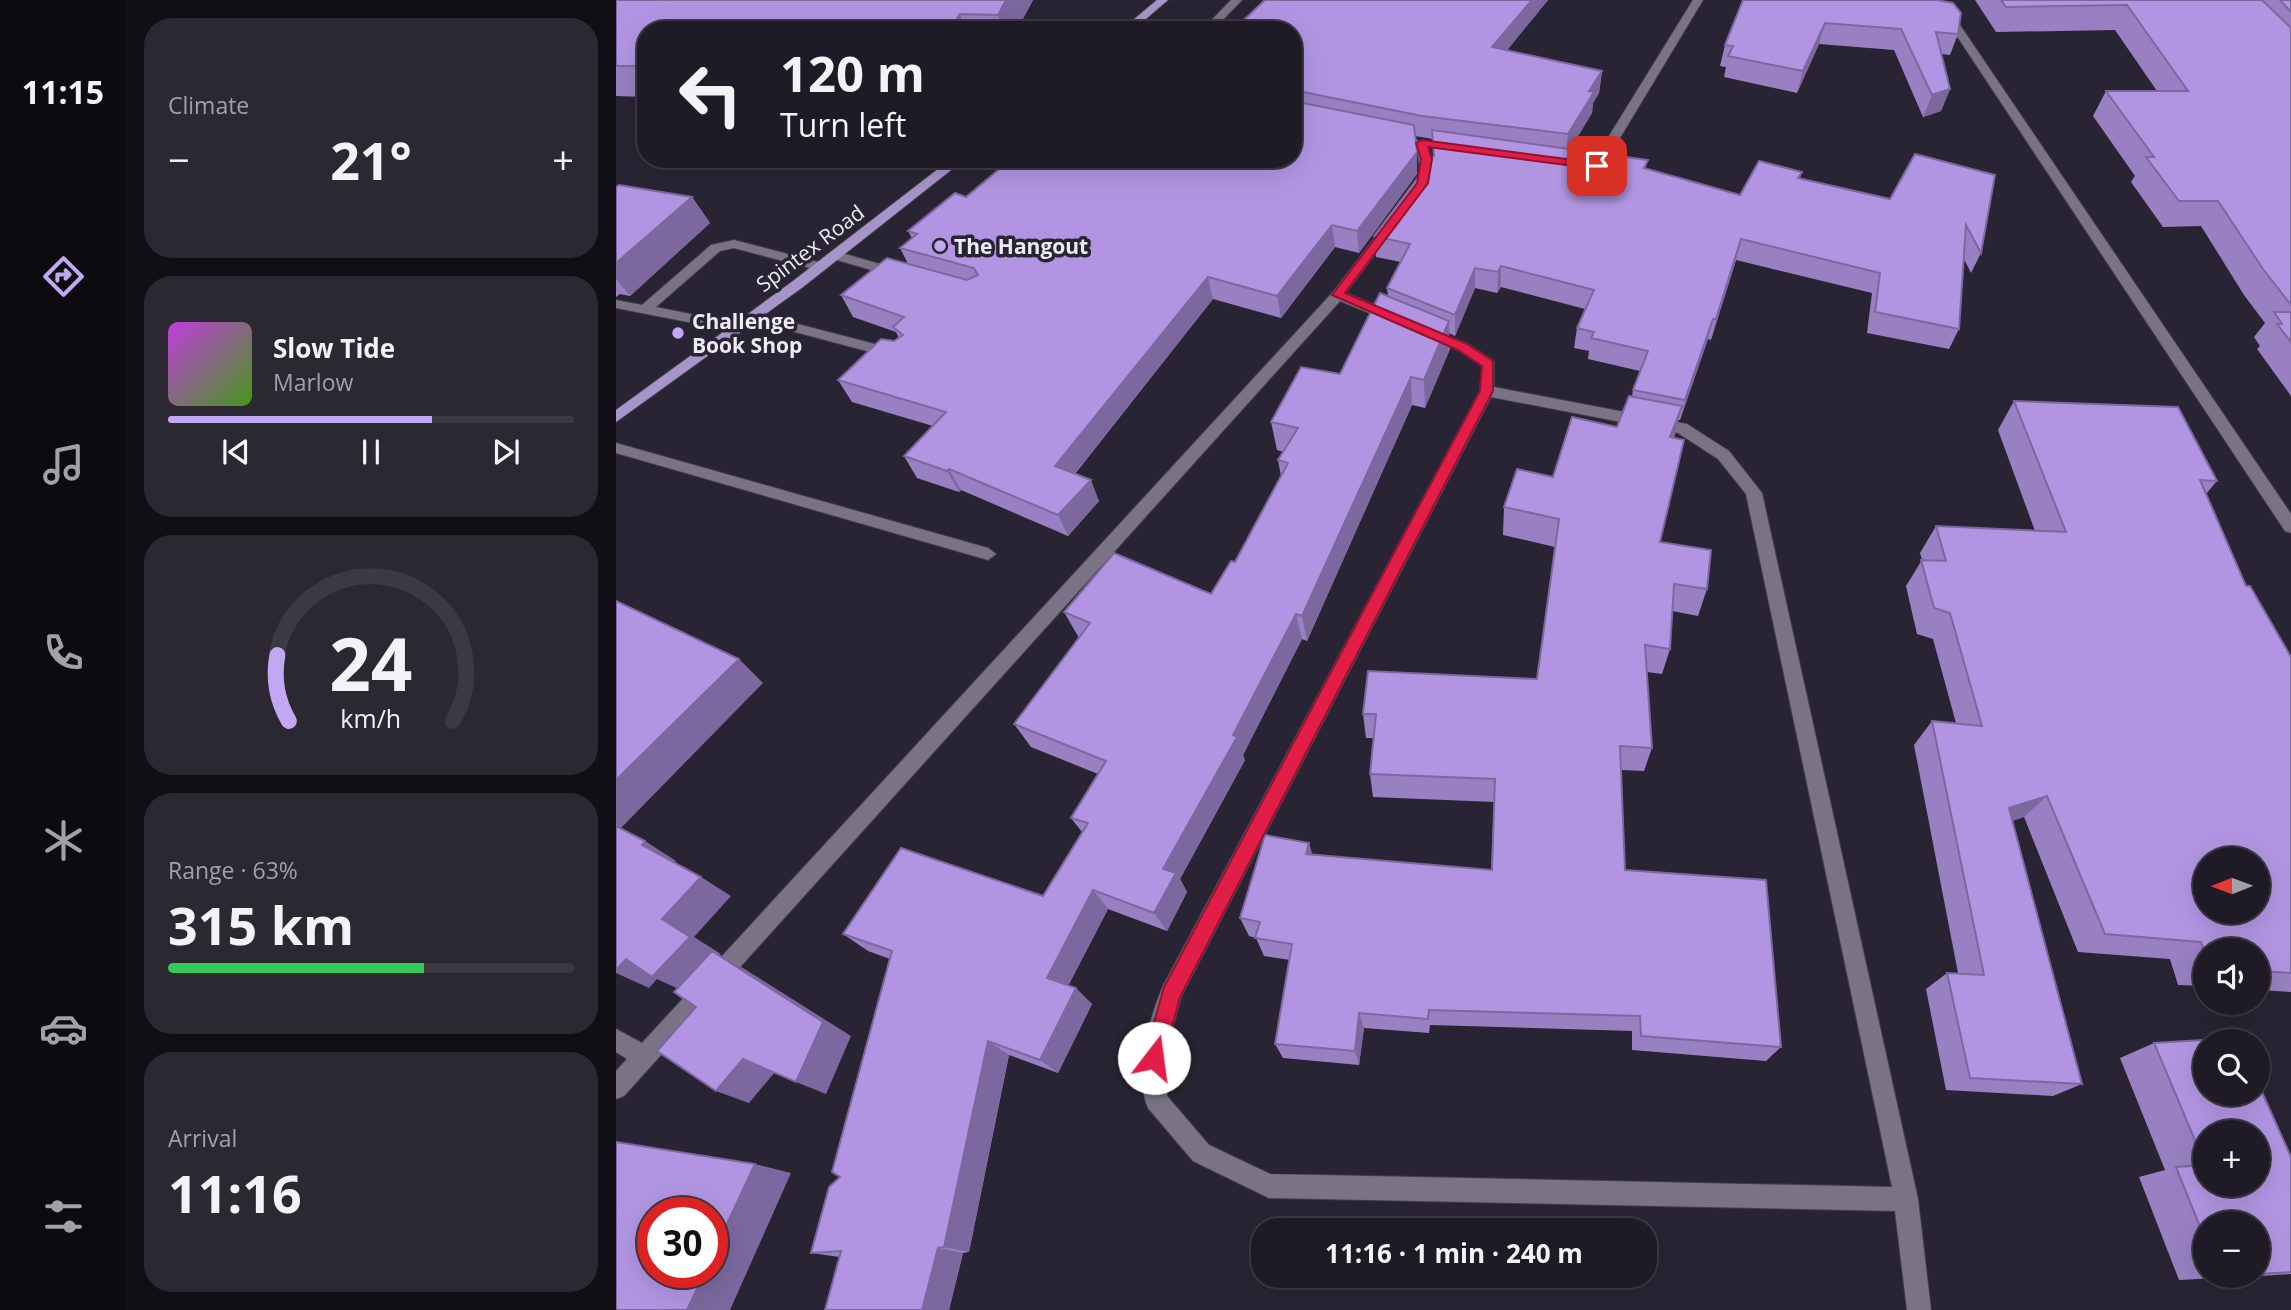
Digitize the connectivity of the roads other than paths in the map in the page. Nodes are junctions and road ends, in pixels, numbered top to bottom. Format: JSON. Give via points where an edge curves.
{"nodes":[{"id":1,"x":1163,"y":0,"type":"edge"},
{"id":2,"x":1237,"y":0,"type":"edge"},
{"id":3,"x":1698,"y":0,"type":"edge"},
{"id":4,"x":1938,"y":0,"type":"edge"},
{"id":5,"x":1137,"y":21,"type":"edge"},
{"id":6,"x":1216,"y":21,"type":"edge"},
{"id":7,"x":1378,"y":134,"type":"edge"},
{"id":8,"x":1570,"y":162,"type":"edge"},
{"id":9,"x":947,"y":168,"type":"edge"},
{"id":10,"x":835,"y":255,"type":"junction"},
{"id":11,"x":821,"y":267,"type":"junction"},
{"id":12,"x":913,"y":278,"type":"edge"},
{"id":13,"x":1338,"y":295,"type":"junction"},
{"id":14,"x":616,"y":304,"type":"edge"},
{"id":15,"x":646,"y":309,"type":"junction"},
{"id":16,"x":755,"y":317,"type":"junction"},
{"id":17,"x":739,"y":328,"type":"junction"},
{"id":18,"x":905,"y":356,"type":"edge"},
{"id":19,"x":1487,"y":391,"type":"junction"},
{"id":20,"x":616,"y":417,"type":"edge"},
{"id":21,"x":616,"y":448,"type":"edge"},
{"id":22,"x":2285,"y":510,"type":"edge"},
{"id":23,"x":2291,"y":527,"type":"edge"},
{"id":24,"x":988,"y":554,"type":"dead end"},
{"id":25,"x":616,"y":1040,"type":"edge"},
{"id":26,"x":644,"y":1057,"type":"junction"},
{"id":27,"x":616,"y":1088,"type":"edge"},
{"id":28,"x":1906,"y":1199,"type":"junction"},
{"id":29,"x":1919,"y":1310,"type":"edge"}],
"edges":[{"from":1,"to":5,"type":"main road"},
{"from":2,"to":6,"type":"street"},
{"from":3,"to":8,"type":"street","via":[[1597,166]]},
{"from":4,"to":22,"type":"street"},
{"from":7,"to":13,"type":"street","via":[[1428,144],[1426,175]]},
{"from":9,"to":10,"type":"main road","name":"Spintex Road"},
{"from":10,"to":11,"type":"main road","name":"Spintex Road"},
{"from":10,"to":12,"type":"street"},
{"from":11,"to":15,"type":"street","via":[[725,245]]},
{"from":11,"to":16,"type":"main road","name":"Spintex Road"},
{"from":13,"to":19,"type":"street","via":[[1463,347],[1489,364]]},
{"from":13,"to":26,"type":"street"},
{"from":14,"to":15,"type":"street"},
{"from":15,"to":17,"type":"street"},
{"from":16,"to":17,"type":"main road","name":"Spintex Road"},
{"from":16,"to":18,"type":"street"},
{"from":17,"to":20,"type":"main road","name":"Spintex Road"},
{"from":19,"to":28,"type":"street","via":[[1682,428],[1731,459],[1754,493]]},
{"from":19,"to":28,"type":"street","via":[[1171,994],[1154,1058],[1156,1100],[1201,1153],[1269,1186]]},
{"from":21,"to":24,"type":"street"},
{"from":22,"to":23,"type":"street"},
{"from":25,"to":26,"type":"street"},
{"from":26,"to":27,"type":"street"},
{"from":28,"to":29,"type":"street"}]}
